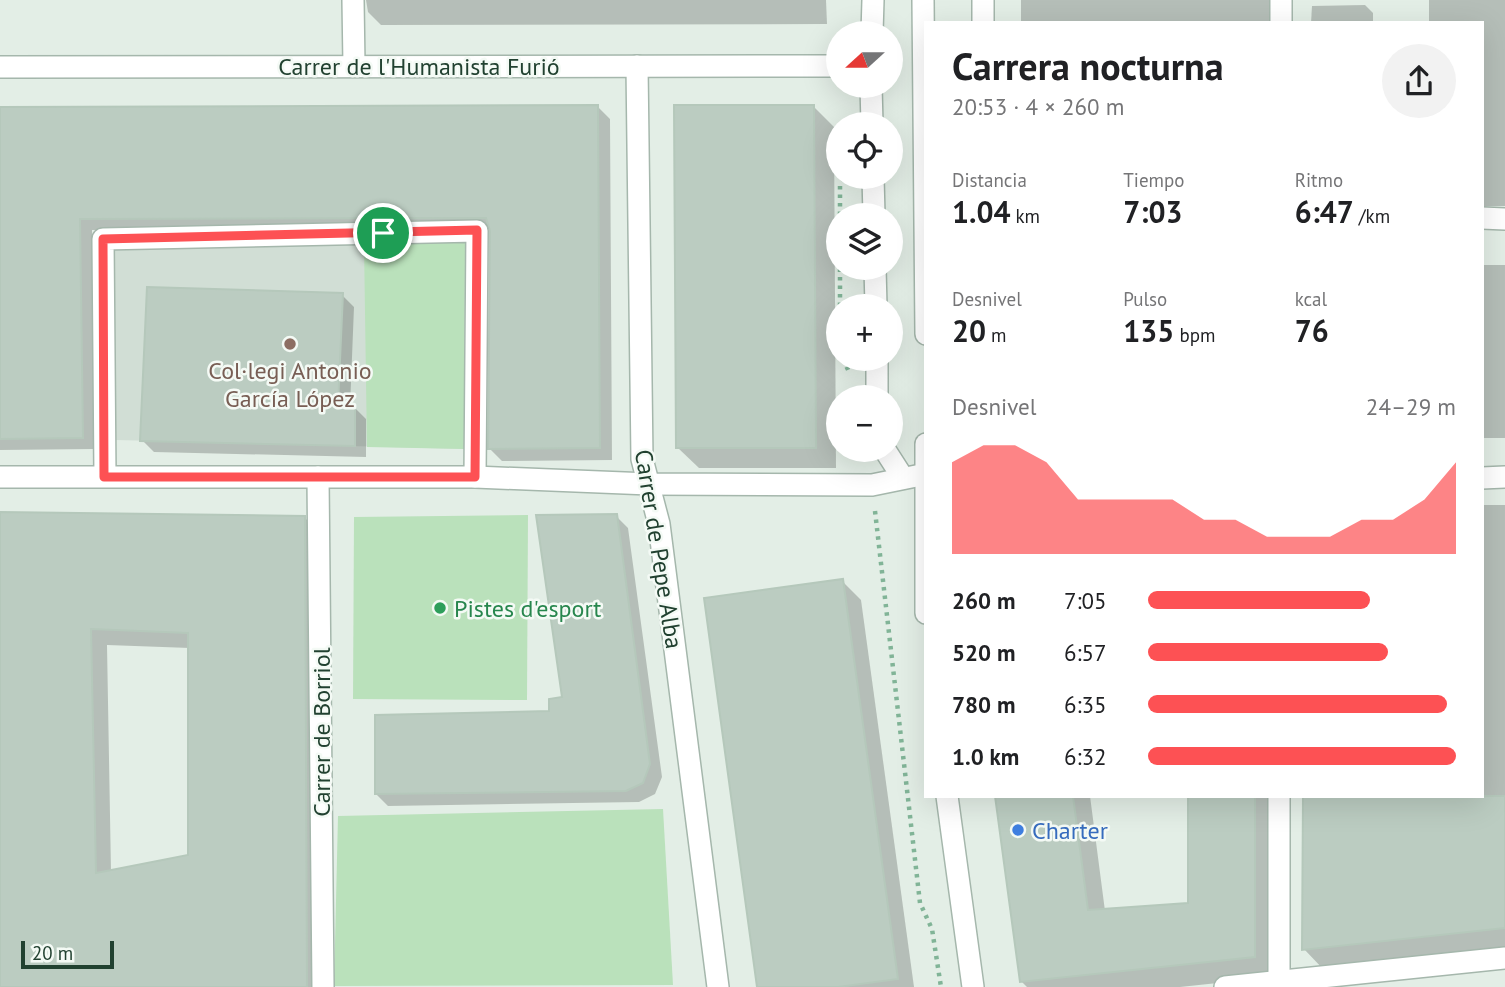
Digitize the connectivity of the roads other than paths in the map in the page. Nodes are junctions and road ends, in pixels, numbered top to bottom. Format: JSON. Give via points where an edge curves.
{"nodes":[{"id":1,"x":353,"y":0,"type":"edge"},
{"id":2,"x":873,"y":0,"type":"edge"},
{"id":3,"x":923,"y":0,"type":"edge"},
{"id":4,"x":983,"y":0,"type":"edge"},
{"id":5,"x":1281,"y":0,"type":"edge"},
{"id":6,"x":872,"y":21,"type":"edge"},
{"id":7,"x":983,"y":21,"type":"edge"},
{"id":8,"x":1281,"y":21,"type":"edge"},
{"id":9,"x":354,"y":65,"type":"junction"},
{"id":10,"x":0,"y":66,"type":"edge"},
{"id":11,"x":637,"y":66,"type":"junction"},
{"id":12,"x":826,"y":66,"type":"edge"},
{"id":13,"x":924,"y":108,"type":"edge"},
{"id":14,"x":1484,"y":218,"type":"edge"},
{"id":15,"x":1505,"y":219,"type":"edge"},
{"id":16,"x":893,"y":462,"type":"edge"},
{"id":17,"x":924,"y":474,"type":"edge"},
{"id":18,"x":0,"y":477,"type":"edge"},
{"id":19,"x":104,"y":477,"type":"junction"},
{"id":20,"x":318,"y":477,"type":"junction"},
{"id":21,"x":475,"y":477,"type":"junction"},
{"id":22,"x":903,"y":478,"type":"junction"},
{"id":23,"x":1484,"y":478,"type":"edge"},
{"id":24,"x":1505,"y":478,"type":"edge"},
{"id":25,"x":649,"y":484,"type":"junction"},
{"id":26,"x":947,"y":798,"type":"edge"},
{"id":27,"x":1279,"y":798,"type":"edge"},
{"id":28,"x":1505,"y":958,"type":"edge"},
{"id":29,"x":1279,"y":981,"type":"junction"},
{"id":30,"x":323,"y":987,"type":"edge"},
{"id":31,"x":718,"y":987,"type":"edge"},
{"id":32,"x":973,"y":987,"type":"edge"},
{"id":33,"x":1225,"y":987,"type":"edge"}],
"edges":[{"from":1,"to":9,"type":"street"},
{"from":2,"to":6,"type":"street"},
{"from":3,"to":13,"type":"street"},
{"from":4,"to":7,"type":"street"},
{"from":5,"to":8,"type":"street"},
{"from":9,"to":10,"type":"street","name":"Carrer de l'Humanista Furió"},
{"from":9,"to":11,"type":"street","name":"Carrer de l'Humanista Furió"},
{"from":11,"to":12,"type":"street","name":"Carrer de l'Humanista Furió"},
{"from":11,"to":25,"type":"street","name":"Carrer de Pepe Alba","via":[[642,459]]},
{"from":14,"to":15,"type":"street"},
{"from":16,"to":22,"type":"street"},
{"from":17,"to":22,"type":"street"},
{"from":18,"to":19,"type":"street"},
{"from":19,"to":20,"type":"street"},
{"from":19,"to":21,"type":"street","via":[[103,239],[477,230]]},
{"from":20,"to":21,"type":"street"},
{"from":20,"to":30,"type":"street","name":"Carrer de Borriol"},
{"from":21,"to":25,"type":"street"},
{"from":22,"to":25,"type":"street","via":[[872,485]]},
{"from":23,"to":24,"type":"street"},
{"from":25,"to":31,"type":"street","name":"Carrer de Pepe Alba","via":[[659,524]]},
{"from":26,"to":32,"type":"street"},
{"from":27,"to":29,"type":"street"},
{"from":28,"to":29,"type":"street"},
{"from":29,"to":33,"type":"street"}]}
